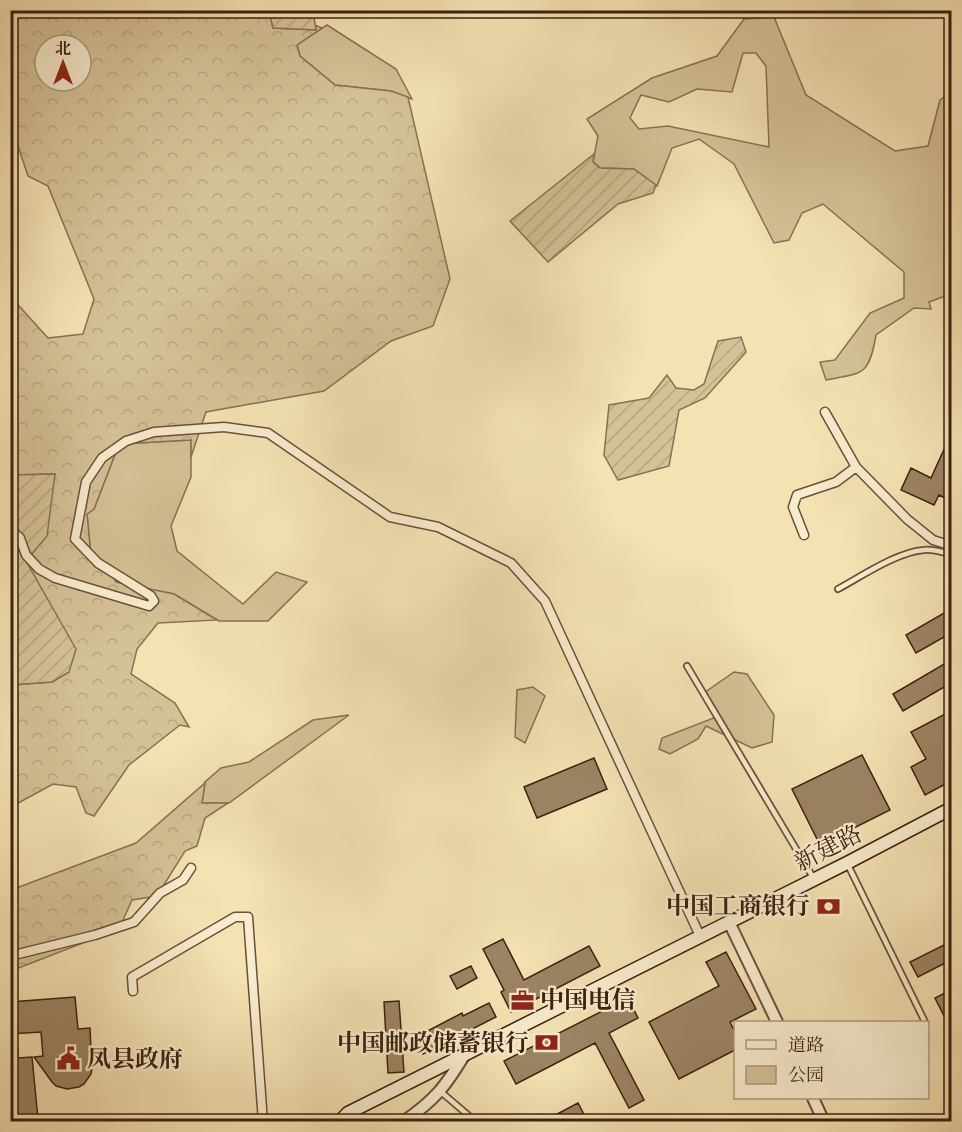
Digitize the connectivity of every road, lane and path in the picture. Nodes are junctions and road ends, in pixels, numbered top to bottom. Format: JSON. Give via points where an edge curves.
{"nodes":[{"id":1,"x":825,"y":412,"type":"dead end"},
{"id":2,"x":856,"y":467,"type":"junction"},
{"id":3,"x":10,"y":529,"type":"edge"},
{"id":4,"x":804,"y":535,"type":"dead end"},
{"id":5,"x":951,"y":546,"type":"edge"},
{"id":6,"x":951,"y":555,"type":"edge"},
{"id":7,"x":838,"y":589,"type":"dead end"},
{"id":8,"x":687,"y":666,"type":"dead end"},
{"id":9,"x":951,"y":808,"type":"edge"},
{"id":10,"x":847,"y":863,"type":"junction"},
{"id":11,"x":191,"y":868,"type":"dead end"},
{"id":12,"x":814,"y":879,"type":"junction"},
{"id":13,"x":729,"y":922,"type":"junction"},
{"id":14,"x":700,"y":936,"type":"junction"},
{"id":15,"x":10,"y":956,"type":"edge"},
{"id":16,"x":133,"y":992,"type":"dead end"},
{"id":17,"x":776,"y":1021,"type":"edge"},
{"id":18,"x":924,"y":1021,"type":"edge"},
{"id":19,"x":465,"y":1054,"type":"junction"},
{"id":20,"x":440,"y":1091,"type":"junction"},
{"id":21,"x":813,"y":1099,"type":"edge"},
{"id":22,"x":476,"y":1121,"type":"edge"},
{"id":23,"x":263,"y":1122,"type":"edge"},
{"id":24,"x":339,"y":1122,"type":"edge"},
{"id":25,"x":403,"y":1122,"type":"edge"},
{"id":26,"x":824,"y":1122,"type":"edge"}],
"edges":[{"from":1,"to":2,"type":"street"},
{"from":2,"to":4,"type":"street","via":[[836,482],[797,495],[793,507]]},
{"from":2,"to":5,"type":"street","via":[[907,519],[933,540]]},
{"from":3,"to":14,"type":"street","via":[[20,538],[26,555],[55,578],[149,606],[154,601],[151,596],[98,563],[75,539],[86,482],[102,458],[126,441],[154,432],[224,427],[268,433],[390,517],[438,527],[512,563],[545,601]]},
{"from":6,"to":7,"type":"lane","via":[[931,550],[908,553]]},
{"from":8,"to":12,"type":"lane"},
{"from":9,"to":10,"type":"main road","name":"新建路"},
{"from":10,"to":12,"type":"main road","name":"新建路"},
{"from":10,"to":18,"type":"lane"},
{"from":11,"to":15,"type":"street","via":[[183,880],[160,893],[134,922]]},
{"from":12,"to":13,"type":"main road","name":"新建路"},
{"from":13,"to":14,"type":"main road","name":"新建路"},
{"from":13,"to":17,"type":"street"},
{"from":14,"to":19,"type":"main road","name":"新建路"},
{"from":16,"to":23,"type":"street","via":[[132,977],[235,917],[248,917]]},
{"from":19,"to":20,"type":"street"},
{"from":19,"to":24,"type":"main road","name":"新建路","via":[[348,1113]]},
{"from":20,"to":22,"type":"lane"},
{"from":20,"to":25,"type":"street"},
{"from":21,"to":26,"type":"street"}]}
